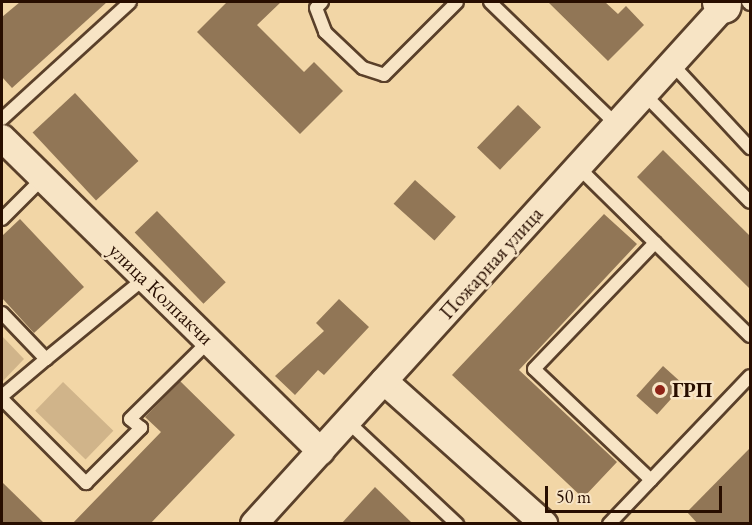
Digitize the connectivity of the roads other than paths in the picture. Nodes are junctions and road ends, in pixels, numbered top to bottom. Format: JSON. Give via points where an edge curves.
{"nodes":[{"id":1,"x":130,"y":2,"type":"edge"},
{"id":2,"x":322,"y":2,"type":"edge"},
{"id":3,"x":457,"y":2,"type":"edge"},
{"id":4,"x":490,"y":2,"type":"edge"},
{"id":5,"x":734,"y":3,"type":"edge"},
{"id":6,"x":672,"y":64,"type":"junction"},
{"id":7,"x":644,"y":94,"type":"junction"},
{"id":8,"x":2,"y":120,"type":"edge"},
{"id":9,"x":616,"y":124,"type":"junction"},
{"id":10,"x":2,"y":138,"type":"edge"},
{"id":11,"x":750,"y":148,"type":"edge"},
{"id":12,"x":578,"y":167,"type":"junction"},
{"id":13,"x":43,"y":178,"type":"junction"},
{"id":14,"x":750,"y":202,"type":"edge"},
{"id":15,"x":2,"y":219,"type":"edge"},
{"id":16,"x":655,"y":243,"type":"junction"},
{"id":17,"x":145,"y":278,"type":"junction"},
{"id":18,"x":2,"y":313,"type":"edge"},
{"id":19,"x":750,"y":336,"type":"edge"},
{"id":20,"x":209,"y":341,"type":"junction"},
{"id":21,"x":46,"y":359,"type":"junction"},
{"id":22,"x":750,"y":376,"type":"edge"},
{"id":23,"x":384,"y":381,"type":"junction"},
{"id":24,"x":2,"y":398,"type":"edge"},
{"id":25,"x":347,"y":421,"type":"junction"},
{"id":26,"x":321,"y":451,"type":"junction"},
{"id":27,"x":651,"y":480,"type":"junction"},
{"id":28,"x":254,"y":524,"type":"edge"},
{"id":29,"x":457,"y":524,"type":"edge"},
{"id":30,"x":544,"y":524,"type":"edge"},
{"id":31,"x":609,"y":524,"type":"edge"}],
"edges":[{"from":1,"to":8,"type":"lane"},
{"from":2,"to":3,"type":"lane","via":[[316,8],[325,32],[363,68],[384,75]]},
{"from":4,"to":9,"type":"lane"},
{"from":5,"to":6,"type":"street","name":"Пожарная улица"},
{"from":6,"to":7,"type":"street","name":"Пожарная улица"},
{"from":6,"to":11,"type":"lane"},
{"from":7,"to":9,"type":"street","name":"Пожарная улица"},
{"from":7,"to":14,"type":"lane"},
{"from":9,"to":12,"type":"street","name":"Пожарная улица"},
{"from":10,"to":13,"type":"street","name":"улица Колпакчи"},
{"from":12,"to":16,"type":"lane"},
{"from":12,"to":23,"type":"street","name":"Пожарная улица"},
{"from":13,"to":15,"type":"lane"},
{"from":13,"to":17,"type":"street","name":"улица Колпакчи"},
{"from":16,"to":19,"type":"lane"},
{"from":16,"to":27,"type":"lane","via":[[534,369]]},
{"from":17,"to":20,"type":"street","name":"улица Колпакчи"},
{"from":17,"to":21,"type":"lane"},
{"from":18,"to":21,"type":"lane"},
{"from":20,"to":24,"type":"lane","via":[[130,419],[141,428],[86,483]]},
{"from":20,"to":26,"type":"street","name":"улица Колпакчи"},
{"from":21,"to":24,"type":"lane"},
{"from":22,"to":27,"type":"lane"},
{"from":23,"to":25,"type":"street","name":"Пожарная улица"},
{"from":23,"to":30,"type":"street"},
{"from":25,"to":26,"type":"street","name":"Пожарная улица"},
{"from":25,"to":29,"type":"lane"},
{"from":26,"to":28,"type":"street","name":"Пожарная улица"},
{"from":27,"to":31,"type":"lane"}]}
